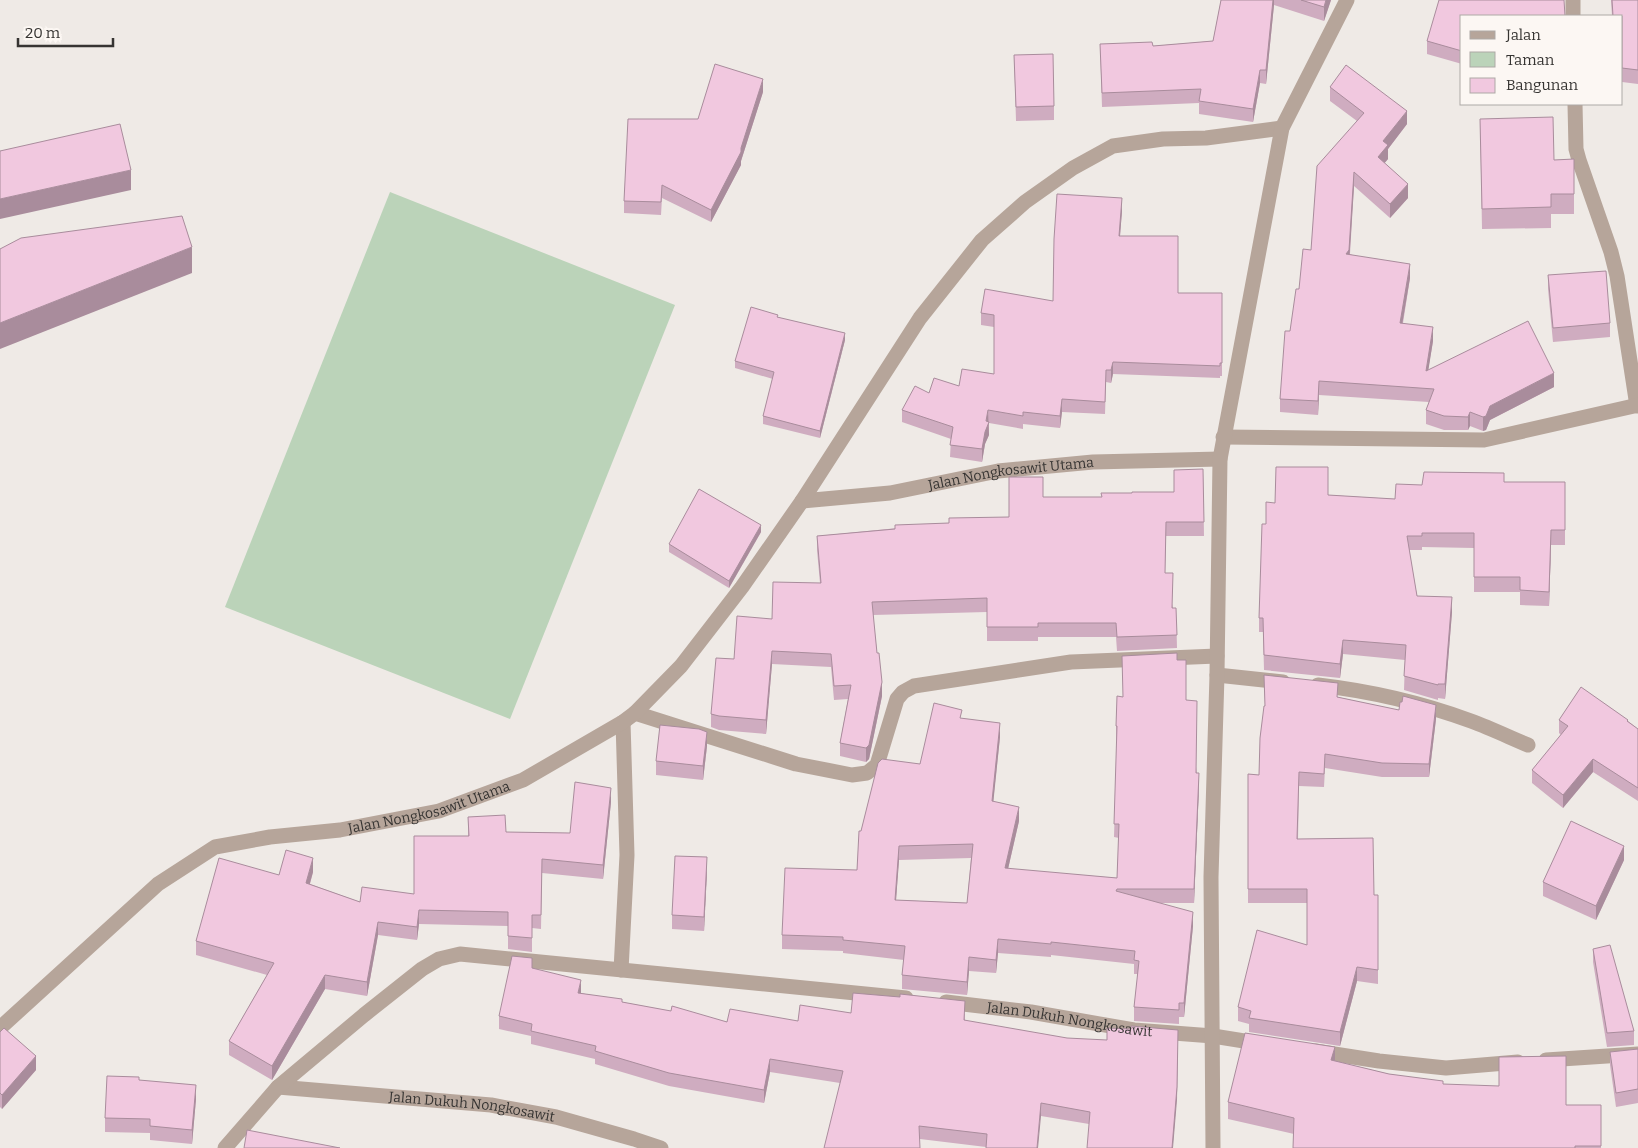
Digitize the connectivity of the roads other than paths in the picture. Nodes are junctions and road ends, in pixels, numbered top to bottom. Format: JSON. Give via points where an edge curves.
{"nodes":[{"id":1,"x":1347,"y":0,"type":"edge"},
{"id":2,"x":1573,"y":0,"type":"edge"},
{"id":3,"x":1573,"y":15,"type":"edge"},
{"id":4,"x":1575,"y":105,"type":"edge"},
{"id":5,"x":1282,"y":128,"type":"junction"},
{"id":6,"x":1638,"y":406,"type":"edge"},
{"id":7,"x":1224,"y":437,"type":"junction"},
{"id":8,"x":1220,"y":459,"type":"junction"},
{"id":9,"x":802,"y":502,"type":"junction"},
{"id":10,"x":1217,"y":656,"type":"junction"},
{"id":11,"x":1217,"y":675,"type":"junction"},
{"id":12,"x":629,"y":717,"type":"junction"},
{"id":13,"x":1528,"y":745,"type":"dead end"},
{"id":14,"x":621,"y":970,"type":"junction"},
{"id":15,"x":0,"y":1028,"type":"edge"},
{"id":16,"x":1213,"y":1036,"type":"junction"},
{"id":17,"x":1280,"y":1046,"type":"edge"},
{"id":18,"x":1299,"y":1049,"type":"edge"},
{"id":19,"x":1638,"y":1054,"type":"edge"},
{"id":20,"x":278,"y":1087,"type":"junction"},
{"id":21,"x":225,"y":1148,"type":"edge"},
{"id":22,"x":661,"y":1148,"type":"edge"},
{"id":23,"x":1213,"y":1148,"type":"edge"}],
"edges":[{"from":1,"to":5,"type":"street"},
{"from":2,"to":3,"type":"street"},
{"from":4,"to":6,"type":"street","via":[[1578,154],[1617,276]]},
{"from":5,"to":7,"type":"street"},
{"from":5,"to":9,"type":"street","name":"Jalan Nongkosawit Utama","via":[[1112,146],[1073,168],[1025,202],[982,240],[920,318]]},
{"from":6,"to":7,"type":"street","via":[[1484,440]]},
{"from":7,"to":8,"type":"street"},
{"from":8,"to":9,"type":"street","name":"Jalan Nongkosawit Utama","via":[[1093,462],[998,471],[890,492]]},
{"from":8,"to":10,"type":"street"},
{"from":9,"to":12,"type":"street","name":"Jalan Nongkosawit Utama","via":[[681,666]]},
{"from":10,"to":11,"type":"street"},
{"from":10,"to":12,"type":"street","via":[[1072,662],[914,686],[897,699],[877,765],[867,773],[852,775],[796,764]]},
{"from":11,"to":13,"type":"street","via":[[1346,688],[1396,698],[1471,721]]},
{"from":11,"to":16,"type":"street","via":[[1211,877]]},
{"from":12,"to":14,"type":"street","via":[[628,855]]},
{"from":12,"to":15,"type":"street","name":"Jalan Nongkosawit Utama","via":[[523,780],[439,811],[340,830],[215,847],[158,884]]},
{"from":14,"to":16,"type":"street","name":"Jalan Dukuh Nongkosawit","via":[[929,1000],[1032,1012],[1134,1030]]},
{"from":14,"to":20,"type":"street","name":"Jalan Dukuh Nongkosawit","via":[[460,954],[439,959],[422,968]]},
{"from":16,"to":17,"type":"street","name":"Jalan Dukuh Nongkosawit"},
{"from":16,"to":23,"type":"street"},
{"from":18,"to":19,"type":"street","via":[[1446,1068]]},
{"from":20,"to":21,"type":"street","name":"Jalan Dukuh Nongkosawit"},
{"from":20,"to":22,"type":"street","name":"Jalan Dukuh Nongkosawit","via":[[491,1105],[556,1116]]}]}
